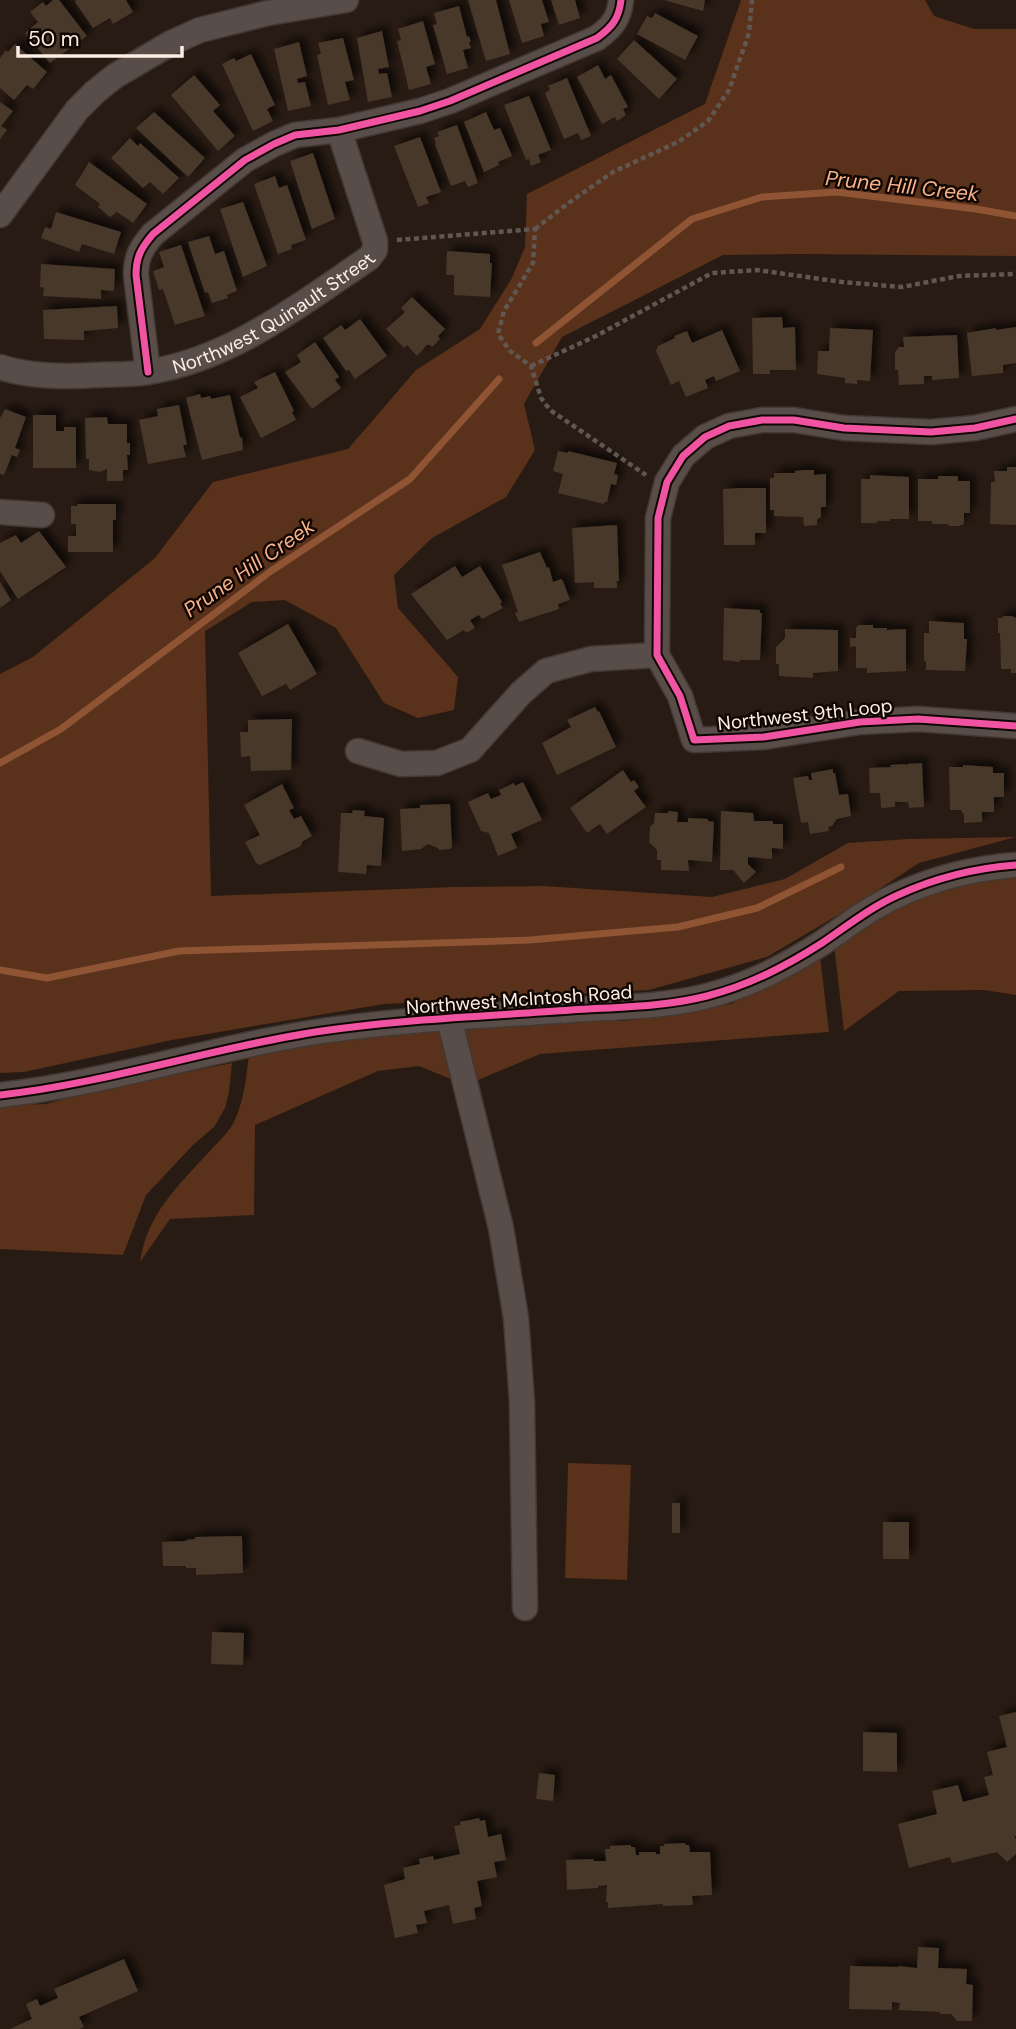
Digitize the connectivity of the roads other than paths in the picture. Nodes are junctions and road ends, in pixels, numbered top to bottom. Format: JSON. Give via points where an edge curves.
{"nodes":[{"id":1,"x":346,"y":0,"type":"edge"},
{"id":2,"x":621,"y":0,"type":"edge"},
{"id":3,"x":339,"y":130,"type":"junction"},
{"id":4,"x":0,"y":215,"type":"edge"},
{"id":5,"x":0,"y":367,"type":"edge"},
{"id":6,"x":148,"y":372,"type":"junction"},
{"id":7,"x":1016,"y":419,"type":"edge"},
{"id":8,"x":0,"y":512,"type":"edge"},
{"id":9,"x":42,"y":515,"type":"dead end"},
{"id":10,"x":657,"y":656,"type":"junction"},
{"id":11,"x":1016,"y":726,"type":"edge"},
{"id":12,"x":358,"y":751,"type":"dead end"},
{"id":13,"x":1016,"y":865,"type":"edge"},
{"id":14,"x":449,"y":1018,"type":"junction"},
{"id":15,"x":0,"y":1095,"type":"edge"},
{"id":16,"x":525,"y":1608,"type":"dead end"}],
"edges":[{"from":1,"to":4,"type":"street","via":[[200,30],[133,64],[77,110]]},
{"from":2,"to":3,"type":"street","via":[[617,20],[597,38],[450,102]]},
{"from":3,"to":6,"type":"street","via":[[295,135],[245,160],[142,247],[136,275]]},
{"from":3,"to":6,"type":"street","name":"Northwest Quinault Street","via":[[375,242],[369,258],[261,330],[210,354]]},
{"from":5,"to":6,"type":"street","name":"Northwest Quinault Street","via":[[44,376]]},
{"from":7,"to":10,"type":"street","via":[[931,432],[762,420],[729,426],[705,437],[683,456],[667,482],[658,518]]},
{"from":8,"to":9,"type":"street"},
{"from":10,"to":11,"type":"street","name":"Northwest 9th Loop","via":[[680,696],[694,740],[764,737],[860,722],[918,719]]},
{"from":10,"to":12,"type":"street","via":[[591,659],[546,671],[470,750],[437,763],[401,764]]},
{"from":13,"to":14,"type":"street","name":"Northwest McIntosh Road","via":[[962,873],[897,895],[788,964],[750,983],[705,996],[632,1006]]},
{"from":14,"to":15,"type":"street","name":"Northwest McIntosh Road","via":[[240,1045],[110,1076]]},
{"from":14,"to":16,"type":"street","via":[[500,1228],[516,1318]]}]}
